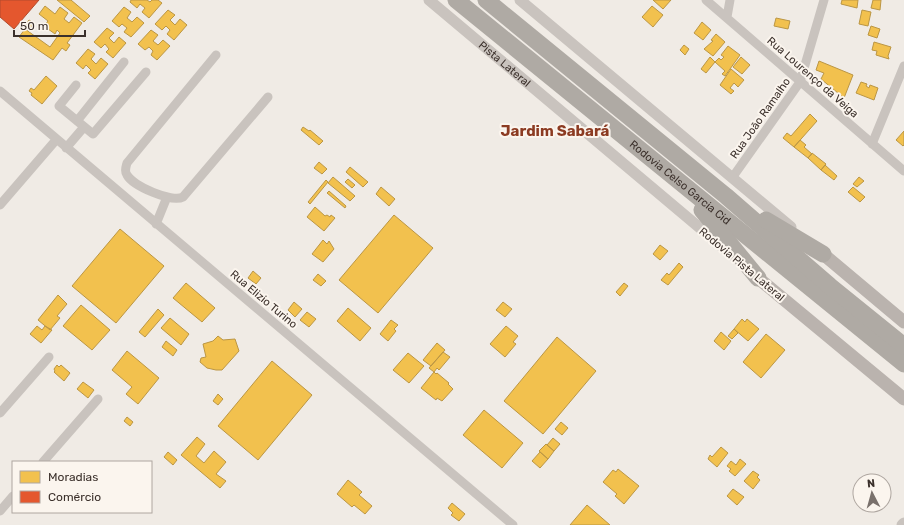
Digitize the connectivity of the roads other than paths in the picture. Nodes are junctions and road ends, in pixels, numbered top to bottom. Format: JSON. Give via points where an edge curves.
{"nodes":[{"id":1,"x":429,"y":0,"type":"edge"},
{"id":2,"x":456,"y":0,"type":"edge"},
{"id":3,"x":486,"y":0,"type":"edge"},
{"id":4,"x":520,"y":0,"type":"edge"},
{"id":5,"x":706,"y":0,"type":"edge"},
{"id":6,"x":730,"y":0,"type":"edge"},
{"id":7,"x":824,"y":0,"type":"edge"},
{"id":8,"x":727,"y":17,"type":"junction"},
{"id":9,"x":216,"y":55,"type":"dead end"},
{"id":10,"x":124,"y":62,"type":"dead end"},
{"id":11,"x":904,"y":66,"type":"edge"},
{"id":12,"x":146,"y":72,"type":"dead end"},
{"id":13,"x":800,"y":82,"type":"junction"},
{"id":14,"x":76,"y":85,"type":"dead end"},
{"id":15,"x":0,"y":91,"type":"edge"},
{"id":16,"x":268,"y":97,"type":"dead end"},
{"id":17,"x":80,"y":124,"type":"junction"},
{"id":18,"x":581,"y":128,"type":"joint"},
{"id":19,"x":56,"y":140,"type":"junction"},
{"id":20,"x":872,"y":144,"type":"junction"},
{"id":21,"x":66,"y":148,"type":"junction"},
{"id":22,"x":904,"y":171,"type":"edge"},
{"id":23,"x":732,"y":178,"type":"junction"},
{"id":24,"x":678,"y":181,"type":"junction"},
{"id":25,"x":726,"y":196,"type":"junction"},
{"id":26,"x":167,"y":197,"type":"junction"},
{"id":27,"x":0,"y":205,"type":"edge"},
{"id":28,"x":156,"y":224,"type":"junction"},
{"id":29,"x":823,"y":254,"type":"junction"},
{"id":30,"x":758,"y":278,"type":"junction"},
{"id":31,"x":904,"y":322,"type":"edge"},
{"id":32,"x":904,"y":346,"type":"edge"},
{"id":33,"x":49,"y":357,"type":"dead end"},
{"id":34,"x":904,"y":364,"type":"edge"},
{"id":35,"x":98,"y":399,"type":"dead end"},
{"id":36,"x":904,"y":399,"type":"edge"},
{"id":37,"x":0,"y":413,"type":"edge"},
{"id":38,"x":44,"y":461,"type":"edge"},
{"id":39,"x":12,"y":497,"type":"edge"},
{"id":40,"x":0,"y":511,"type":"edge"},
{"id":41,"x":513,"y":525,"type":"edge"}],
"edges":[{"from":1,"to":18,"type":"street","name":"Pista Lateral"},
{"from":2,"to":24,"type":"highway","name":"Rodovia Celso Garcia Cid"},
{"from":3,"to":25,"type":"highway","name":"Rodovia Celso Garcia Cid"},
{"from":4,"to":23,"type":"street"},
{"from":5,"to":8,"type":"street","name":"Rua Lourenço da Veiga"},
{"from":6,"to":8,"type":"street"},
{"from":7,"to":13,"type":"street","name":"Rua João Ramalho"},
{"from":8,"to":13,"type":"street","name":"Rua Lourenço da Veiga"},
{"from":9,"to":26,"type":"street","via":[[125,168],[127,175],[143,188]]},
{"from":10,"to":17,"type":"street"},
{"from":11,"to":20,"type":"street"},
{"from":12,"to":17,"type":"street","via":[[93,134]]},
{"from":13,"to":20,"type":"street","name":"Rua Lourenço da Veiga"},
{"from":13,"to":23,"type":"street","name":"Rua João Ramalho"},
{"from":14,"to":17,"type":"street","via":[[59,106]]},
{"from":15,"to":19,"type":"street","name":"Rua Elizio Turino"},
{"from":16,"to":26,"type":"street","via":[[183,198],[178,200]]},
{"from":17,"to":21,"type":"street"},
{"from":18,"to":30,"type":"street","name":"Rodovia Pista Lateral"},
{"from":19,"to":21,"type":"street","name":"Rua Elizio Turino"},
{"from":19,"to":27,"type":"street"},
{"from":20,"to":22,"type":"street","name":"Rua Lourenço da Veiga"},
{"from":21,"to":28,"type":"street","name":"Rua Elizio Turino"},
{"from":23,"to":29,"type":"street"},
{"from":24,"to":30,"type":"highway"},
{"from":24,"to":34,"type":"highway","name":"Rodovia Celso Garcia Cid"},
{"from":25,"to":29,"type":"highway"},
{"from":25,"to":32,"type":"highway","name":"Rodovia Celso Garcia Cid"},
{"from":26,"to":28,"type":"street"},
{"from":28,"to":41,"type":"street","name":"Rua Elizio Turino"},
{"from":29,"to":31,"type":"main road"},
{"from":30,"to":36,"type":"main road","name":"Rodovia Pista Lateral"},
{"from":33,"to":37,"type":"street"},
{"from":35,"to":38,"type":"street"},
{"from":39,"to":40,"type":"street"}]}
